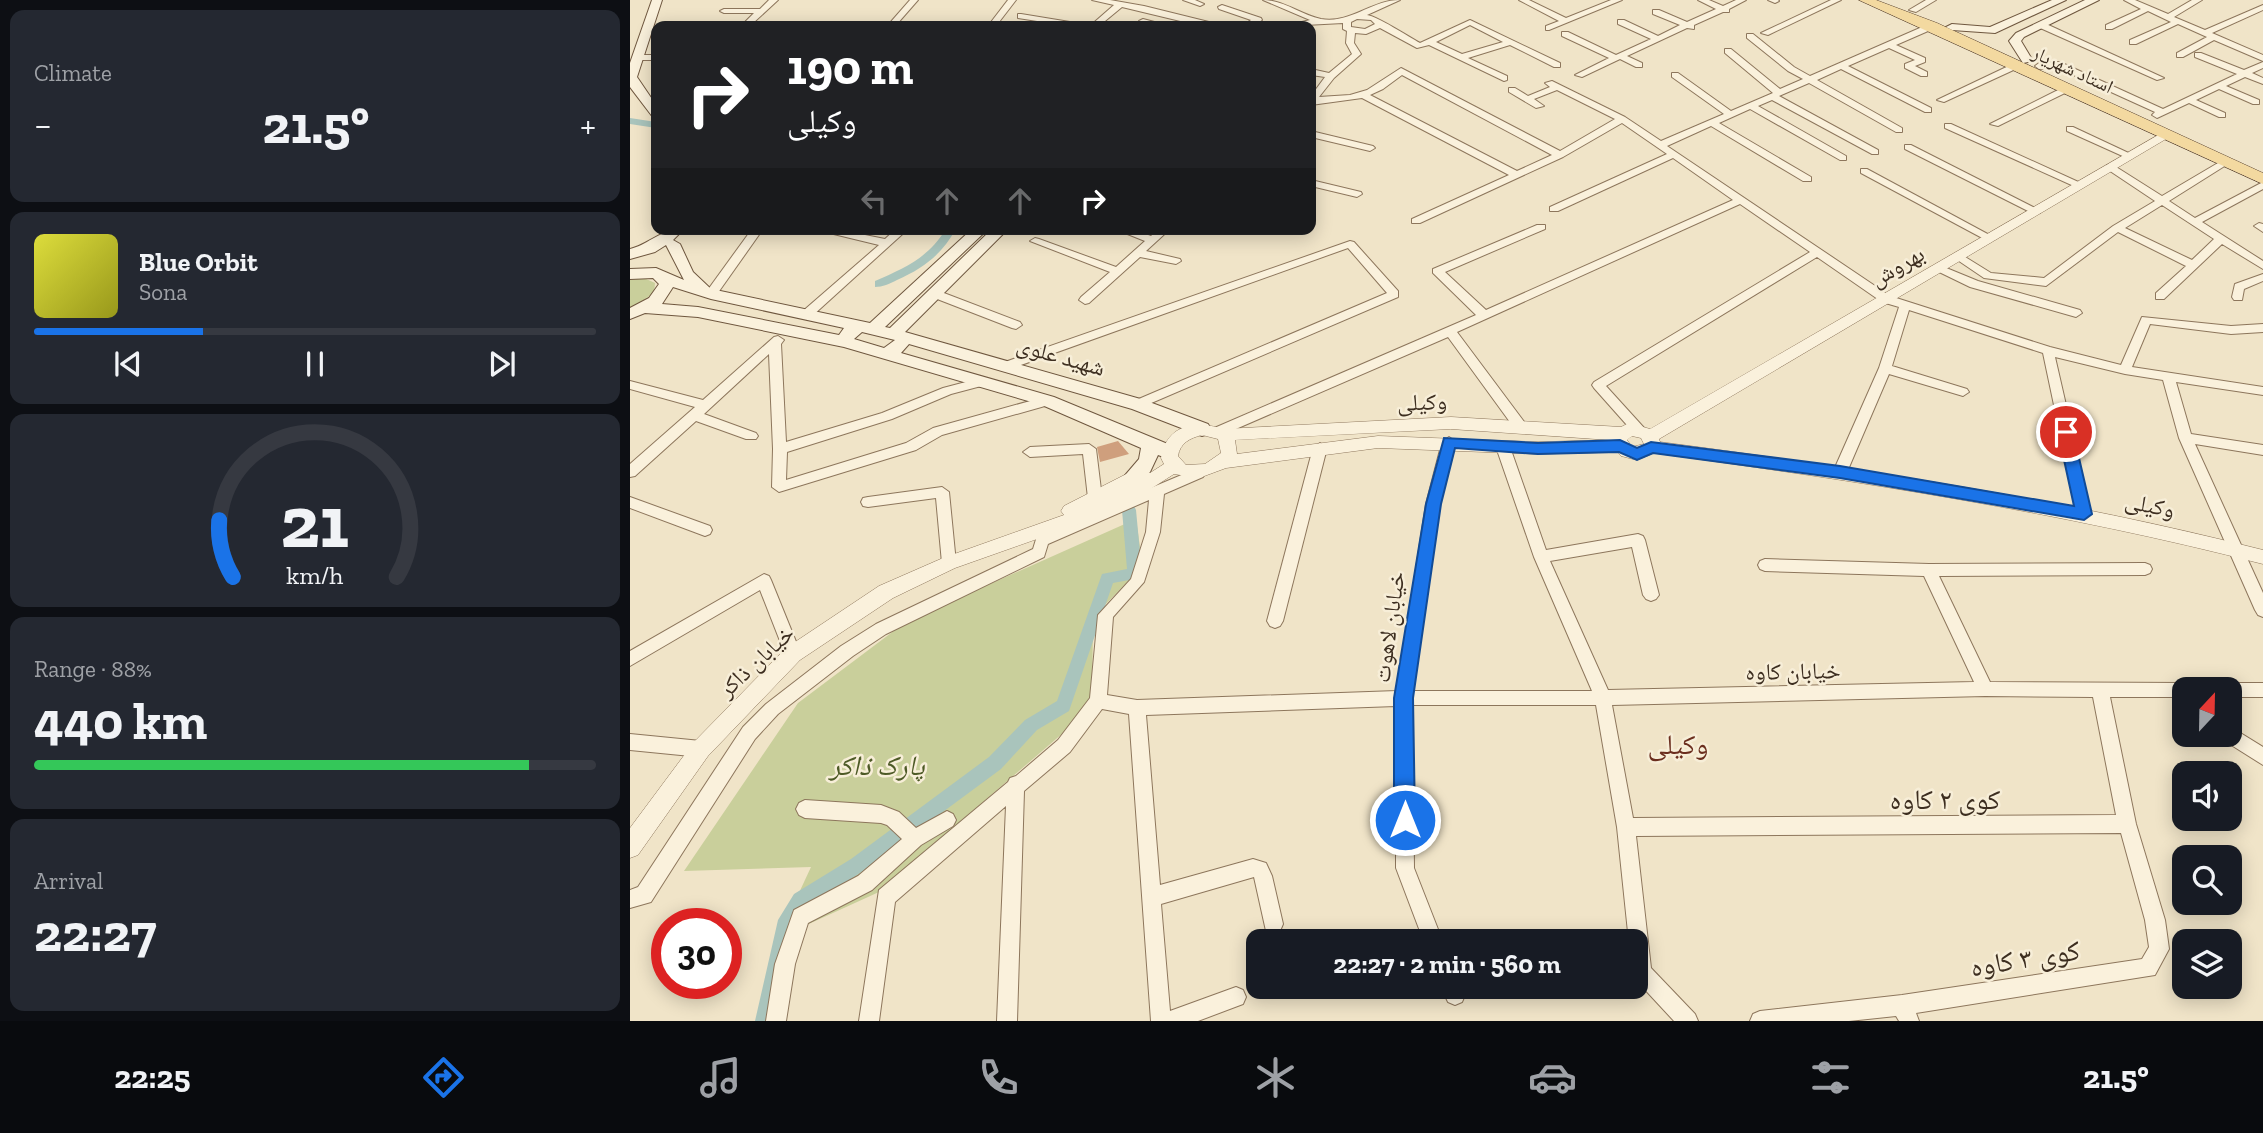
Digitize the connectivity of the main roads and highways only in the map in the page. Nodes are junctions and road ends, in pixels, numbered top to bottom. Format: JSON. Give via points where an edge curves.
{"nodes":[{"id":1,"x":657,"y":0,"type":"edge"},
{"id":2,"x":1865,"y":0,"type":"edge"},
{"id":3,"x":1885,"y":0,"type":"edge"},
{"id":4,"x":2061,"y":0,"type":"edge"},
{"id":5,"x":2094,"y":0,"type":"edge"},
{"id":6,"x":1952,"y":27,"type":"junction"},
{"id":7,"x":2001,"y":27,"type":"junction"},
{"id":8,"x":2020,"y":35,"type":"junction"},
{"id":9,"x":635,"y":55,"type":"edge"},
{"id":10,"x":2028,"y":64,"type":"junction"},
{"id":11,"x":632,"y":79,"type":"edge"},
{"id":12,"x":651,"y":86,"type":"edge"},
{"id":13,"x":2073,"y":86,"type":"junction"},
{"id":14,"x":651,"y":106,"type":"edge"},
{"id":15,"x":2263,"y":168,"type":"edge"},
{"id":16,"x":2263,"y":179,"type":"edge"},
{"id":17,"x":974,"y":235,"type":"edge"},
{"id":18,"x":995,"y":235,"type":"edge"},
{"id":19,"x":673,"y":236,"type":"edge"},
{"id":20,"x":630,"y":254,"type":"edge"},
{"id":21,"x":630,"y":274,"type":"edge"},
{"id":22,"x":665,"y":278,"type":"junction"},
{"id":23,"x":711,"y":294,"type":"junction"},
{"id":24,"x":646,"y":308,"type":"junction"},
{"id":25,"x":630,"y":314,"type":"edge"},
{"id":26,"x":868,"y":326,"type":"junction"},
{"id":27,"x":900,"y":335,"type":"junction"},
{"id":28,"x":845,"y":342,"type":"junction"},
{"id":29,"x":886,"y":354,"type":"junction"},
{"id":30,"x":1214,"y":432,"type":"road end"},
{"id":31,"x":1150,"y":442,"type":"junction"},
{"id":32,"x":1171,"y":459,"type":"road end"},
{"id":33,"x":1130,"y":481,"type":"road end"}],
"edges":[{"from":1,"to":9,"type":"main road"},
{"from":2,"to":10,"type":"main road","name":"استاد شهریار"},
{"from":3,"to":6,"type":"main road","name":"استاد شهریار"},
{"from":4,"to":7,"type":"main road"},
{"from":5,"to":8,"type":"main road"},
{"from":6,"to":7,"type":"main road","via":[[1979,32]]},
{"from":6,"to":10,"type":"main road","name":"استاد شهریار"},
{"from":7,"to":8,"type":"main road","via":[[2004,33]]},
{"from":8,"to":10,"type":"main road","via":[[2015,41]]},
{"from":9,"to":11,"type":"main road"},
{"from":10,"to":13,"type":"main road","name":"استاد شهریار"},
{"from":10,"to":13,"type":"main road","name":"استاد شهریار"},
{"from":11,"to":12,"type":"main road"},
{"from":11,"to":14,"type":"main road"},
{"from":13,"to":15,"type":"main road","name":"استاد شهریار","via":[[2158,115]]},
{"from":13,"to":16,"type":"main road","name":"استاد شهریار"},
{"from":17,"to":26,"type":"main road"},
{"from":18,"to":27,"type":"main road"},
{"from":19,"to":20,"type":"main road"},
{"from":19,"to":22,"type":"main road"},
{"from":19,"to":23,"type":"main road","via":[[686,274]]},
{"from":21,"to":22,"type":"main road","via":[[648,272]]},
{"from":22,"to":23,"type":"main road"},
{"from":22,"to":24,"type":"main road","via":[[666,290]]},
{"from":23,"to":26,"type":"main road"},
{"from":24,"to":25,"type":"main road"},
{"from":24,"to":28,"type":"main road","via":[[698,312]]},
{"from":26,"to":27,"type":"main road","name":"شهید علوی"},
{"from":26,"to":28,"type":"main road","via":[[848,333]]},
{"from":27,"to":29,"type":"main road","via":[[899,346]]},
{"from":27,"to":30,"type":"main road","name":"شهید علوی","via":[[1138,404]]},
{"from":28,"to":29,"type":"main road","name":"شهید علوی"},
{"from":29,"to":31,"type":"main road","name":"شهید علوی","via":[[1048,401]]},
{"from":31,"to":32,"type":"main road","name":"شهید علوی"},
{"from":31,"to":33,"type":"main road","via":[[1152,455]]}]}
